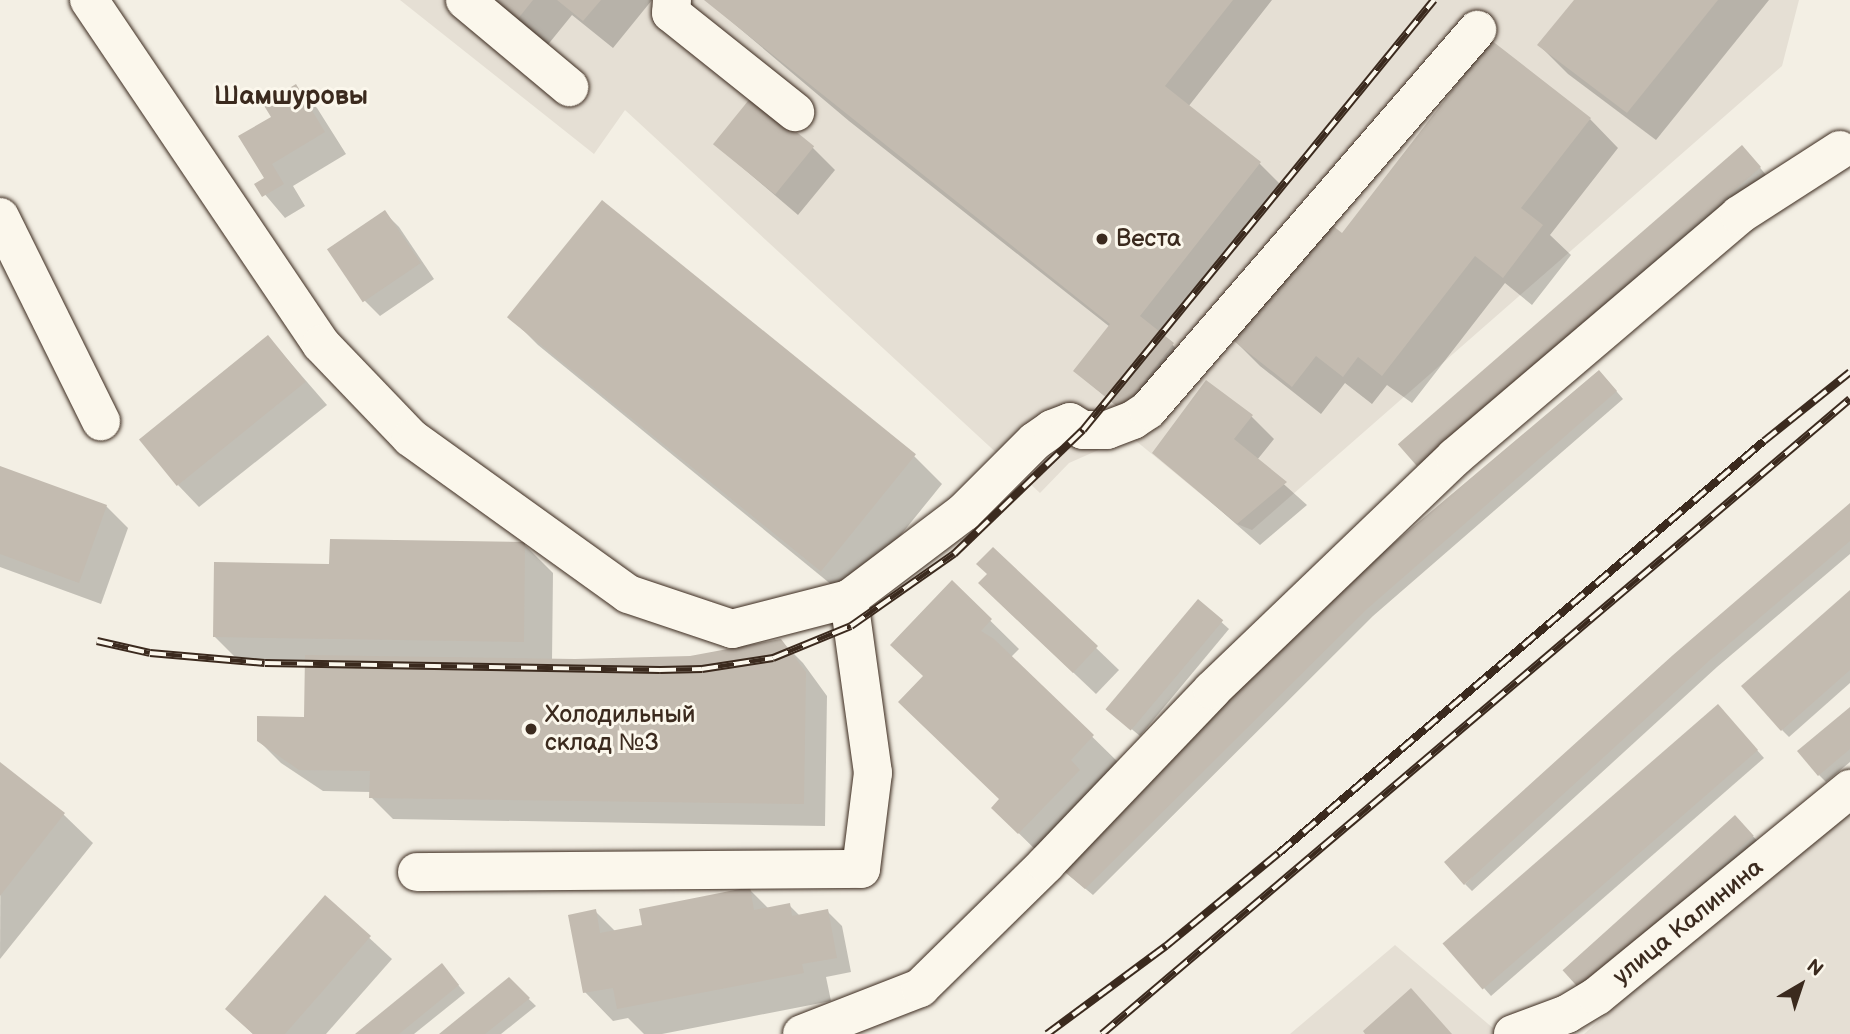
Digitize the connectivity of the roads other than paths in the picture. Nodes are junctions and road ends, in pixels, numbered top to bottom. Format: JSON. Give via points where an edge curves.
{"nodes":[{"id":1,"x":89,"y":0,"type":"edge"},
{"id":2,"x":465,"y":0,"type":"edge"},
{"id":3,"x":672,"y":0,"type":"edge"},
{"id":4,"x":1477,"y":30,"type":"dead end"},
{"id":5,"x":569,"y":87,"type":"dead end"},
{"id":6,"x":795,"y":112,"type":"dead end"},
{"id":7,"x":1840,"y":150,"type":"dead end"},
{"id":8,"x":0,"y":217,"type":"edge"},
{"id":9,"x":101,"y":421,"type":"dead end"},
{"id":10,"x":849,"y":599,"type":"junction"},
{"id":11,"x":1850,"y":789,"type":"edge"},
{"id":12,"x":417,"y":872,"type":"dead end"},
{"id":13,"x":802,"y":1034,"type":"edge"},
{"id":14,"x":1513,"y":1034,"type":"edge"}],
"edges":[{"from":1,"to":10,"type":"street","via":[[321,344],[411,438],[628,594],[732,629]]},
{"from":2,"to":5,"type":"street"},
{"from":3,"to":6,"type":"street","via":[[671,13]]},
{"from":4,"to":10,"type":"street","via":[[1148,410],[1107,430],[1083,430],[1070,422],[1052,429],[964,512]]},
{"from":7,"to":13,"type":"street","via":[[1739,215],[1455,457],[1212,690],[920,988]]},
{"from":8,"to":9,"type":"street"},
{"from":10,"to":12,"type":"street","via":[[873,773],[861,869]]},
{"from":11,"to":14,"type":"street","name":"улица Калинина","via":[[1597,996],[1567,1014]]}]}
